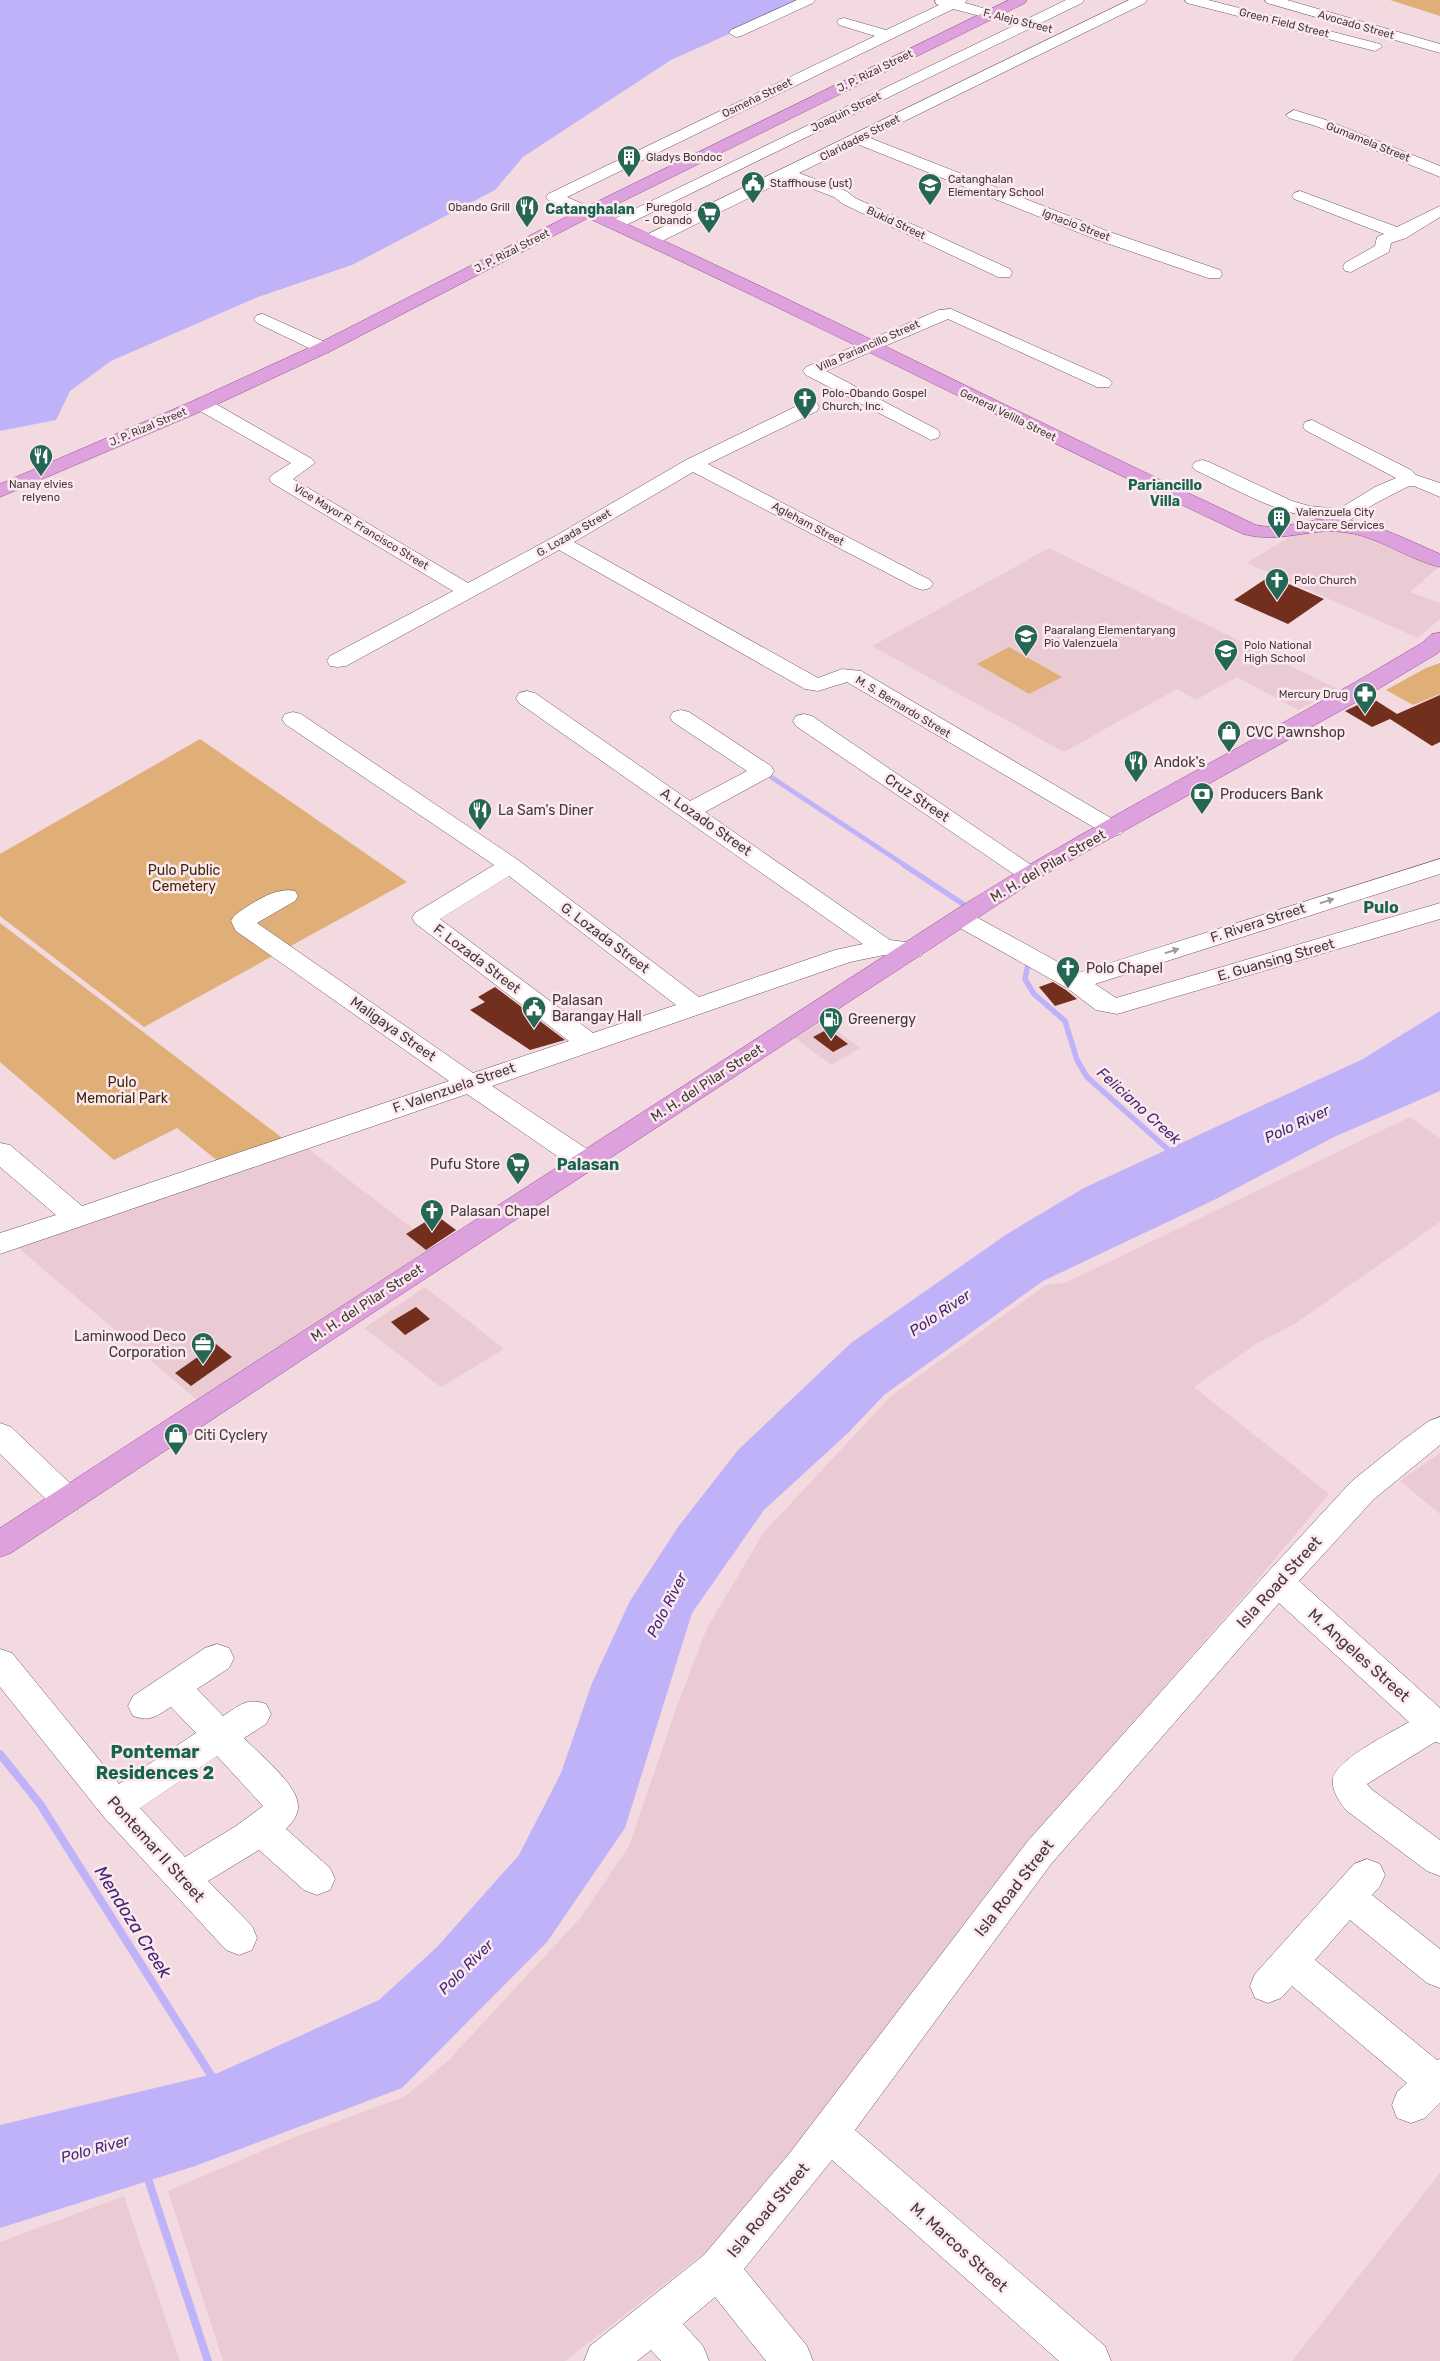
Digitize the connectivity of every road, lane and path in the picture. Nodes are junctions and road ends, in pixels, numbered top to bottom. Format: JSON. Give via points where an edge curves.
{"nodes":[{"id":1,"x":808,"y":0,"type":"edge"},
{"id":2,"x":936,"y":0,"type":"edge"},
{"id":3,"x":1020,"y":0,"type":"edge"},
{"id":4,"x":1076,"y":0,"type":"edge"},
{"id":5,"x":1140,"y":0,"type":"edge"},
{"id":6,"x":1192,"y":0,"type":"edge"},
{"id":7,"x":1272,"y":0,"type":"edge"},
{"id":8,"x":956,"y":2,"type":"edge"},
{"id":9,"x":991,"y":15,"type":"junction"},
{"id":10,"x":844,"y":22,"type":"dead end"},
{"id":11,"x":1027,"y":24,"type":"junction"},
{"id":12,"x":736,"y":33,"type":"dead end"},
{"id":13,"x":1070,"y":34,"type":"junction"},
{"id":14,"x":887,"y":35,"type":"junction"},
{"id":15,"x":1375,"y":47,"type":"dead end"},
{"id":16,"x":1440,"y":49,"type":"edge"},
{"id":17,"x":760,"y":97,"type":"junction"},
{"id":18,"x":798,"y":109,"type":"junction"},
{"id":19,"x":1294,"y":115,"type":"dead end"},
{"id":20,"x":832,"y":120,"type":"junction"},
{"id":21,"x":864,"y":136,"type":"junction"},
{"id":22,"x":911,"y":149,"type":"dead end"},
{"id":23,"x":1440,"y":172,"type":"edge"},
{"id":24,"x":788,"y":174,"type":"junction"},
{"id":25,"x":1300,"y":196,"type":"dead end"},
{"id":26,"x":1440,"y":211,"type":"edge"},
{"id":27,"x":588,"y":212,"type":"junction"},
{"id":28,"x":616,"y":224,"type":"junction"},
{"id":29,"x":1400,"y":234,"type":"junction"},
{"id":30,"x":650,"y":240,"type":"junction"},
{"id":31,"x":1351,"y":267,"type":"dead end"},
{"id":32,"x":1004,"y":273,"type":"dead end"},
{"id":33,"x":1214,"y":274,"type":"dead end"},
{"id":34,"x":263,"y":319,"type":"dead end"},
{"id":35,"x":871,"y":346,"type":"junction"},
{"id":36,"x":323,"y":348,"type":"junction"},
{"id":37,"x":1103,"y":383,"type":"dead end"},
{"id":38,"x":202,"y":404,"type":"junction"},
{"id":39,"x":810,"y":407,"type":"dead end"},
{"id":40,"x":1312,"y":426,"type":"dead end"},
{"id":41,"x":931,"y":434,"type":"dead end"},
{"id":42,"x":693,"y":464,"type":"junction"},
{"id":43,"x":1202,"y":466,"type":"dead end"},
{"id":44,"x":1410,"y":480,"type":"junction"},
{"id":45,"x":0,"y":491,"type":"edge"},
{"id":46,"x":1440,"y":491,"type":"edge"},
{"id":47,"x":1335,"y":520,"type":"junction"},
{"id":48,"x":559,"y":542,"type":"junction"},
{"id":49,"x":1440,"y":561,"type":"edge"},
{"id":50,"x":923,"y":584,"type":"dead end"},
{"id":51,"x":468,"y":591,"type":"junction"},
{"id":52,"x":1437,"y":645,"type":"edge"},
{"id":53,"x":338,"y":661,"type":"dead end"},
{"id":54,"x":527,"y":698,"type":"dead end"},
{"id":55,"x":681,"y":717,"type":"dead end"},
{"id":56,"x":293,"y":719,"type":"dead end"},
{"id":57,"x":804,"y":721,"type":"dead end"},
{"id":58,"x":689,"y":811,"type":"junction"},
{"id":59,"x":1113,"y":829,"type":"junction"},
{"id":60,"x":510,"y":865,"type":"junction"},
{"id":61,"x":1440,"y":866,"type":"edge"},
{"id":62,"x":1029,"y":874,"type":"junction"},
{"id":63,"x":286,"y":896,"type":"dead end"},
{"id":64,"x":1440,"y":911,"type":"edge"},
{"id":65,"x":960,"y":918,"type":"junction"},
{"id":66,"x":898,"y":948,"type":"junction"},
{"id":67,"x":1076,"y":982,"type":"junction"},
{"id":68,"x":694,"y":1006,"type":"junction"},
{"id":69,"x":588,"y":1042,"type":"junction"},
{"id":70,"x":469,"y":1083,"type":"junction"},
{"id":71,"x":0,"y":1152,"type":"edge"},
{"id":72,"x":586,"y":1162,"type":"junction"},
{"id":73,"x":77,"y":1217,"type":"junction"},
{"id":74,"x":0,"y":1244,"type":"edge"},
{"id":75,"x":1440,"y":1429,"type":"edge"},
{"id":76,"x":0,"y":1434,"type":"edge"},
{"id":77,"x":67,"y":1500,"type":"junction"},
{"id":78,"x":0,"y":1544,"type":"edge"},
{"id":79,"x":1278,"y":1582,"type":"junction"},
{"id":80,"x":217,"y":1658,"type":"dead end"},
{"id":81,"x":0,"y":1663,"type":"edge"},
{"id":82,"x":174,"y":1687,"type":"junction"},
{"id":83,"x":145,"y":1706,"type":"dead end"},
{"id":84,"x":254,"y":1714,"type":"dead end"},
{"id":85,"x":1438,"y":1727,"type":"edge"},
{"id":86,"x":220,"y":1736,"type":"junction"},
{"id":87,"x":115,"y":1805,"type":"junction"},
{"id":88,"x":261,"y":1829,"type":"junction"},
{"id":89,"x":1440,"y":1860,"type":"edge"},
{"id":90,"x":181,"y":1878,"type":"junction"},
{"id":91,"x":317,"y":1880,"type":"dead end"},
{"id":92,"x":239,"y":1938,"type":"dead end"},
{"id":93,"x":1440,"y":1971,"type":"edge"},
{"id":94,"x":1429,"y":2088,"type":"edge"},
{"id":95,"x":829,"y":2132,"type":"junction"},
{"id":96,"x":718,"y":2269,"type":"junction"},
{"id":97,"x":653,"y":2321,"type":"junction"},
{"id":98,"x":614,"y":2358,"type":"edge"},
{"id":99,"x":688,"y":2361,"type":"edge"},
{"id":100,"x":792,"y":2361,"type":"edge"},
{"id":101,"x":1090,"y":2361,"type":"edge"}],
"edges":[{"from":1,"to":12,"type":"street"},
{"from":2,"to":8,"type":"street","name":"F. Alejo Street"},
{"from":3,"to":9,"type":"main road","name":"J. P. Rizal Street"},
{"from":4,"to":11,"type":"street","name":"Joaquin Street"},
{"from":5,"to":13,"type":"street","name":"Claridades Street"},
{"from":6,"to":15,"type":"street","name":"Green Field Street"},
{"from":7,"to":16,"type":"street","name":"Avocado Street"},
{"from":8,"to":9,"type":"street","name":"F. Alejo Street"},
{"from":8,"to":14,"type":"street","name":"Osmeña Street"},
{"from":9,"to":11,"type":"street","name":"F. Alejo Street"},
{"from":9,"to":18,"type":"main road","name":"J. P. Rizal Street"},
{"from":10,"to":14,"type":"street"},
{"from":11,"to":13,"type":"street","name":"F. Alejo Street"},
{"from":11,"to":20,"type":"street","name":"Joaquin Street"},
{"from":13,"to":21,"type":"street","name":"Claridades Street"},
{"from":14,"to":17,"type":"street","name":"Osmeña Street"},
{"from":17,"to":18,"type":"street","name":"Ignacio Street"},
{"from":17,"to":27,"type":"street","name":"Osmeña Street","via":[[554,197]]},
{"from":18,"to":20,"type":"street","name":"Ignacio Street"},
{"from":18,"to":27,"type":"main road","name":"J. P. Rizal Street"},
{"from":19,"to":23,"type":"street","name":"Gumamela Street"},
{"from":20,"to":21,"type":"street","name":"Ignacio Street"},
{"from":20,"to":28,"type":"street","name":"Joaquin Street"},
{"from":21,"to":22,"type":"street","name":"Ignacio Street"},
{"from":21,"to":24,"type":"street","name":"Claridades Street"},
{"from":21,"to":33,"type":"street","name":"Ignacio Street","via":[[1102,235]]},
{"from":24,"to":30,"type":"street","name":"Claridades Street"},
{"from":24,"to":32,"type":"street","name":"Bukid Street","via":[[840,194]]},
{"from":25,"to":29,"type":"street"},
{"from":26,"to":29,"type":"street"},
{"from":27,"to":28,"type":"main road","name":"General Velilla Street"},
{"from":27,"to":36,"type":"main road","name":"J. P. Rizal Street"},
{"from":28,"to":30,"type":"main road","name":"General Velilla Street"},
{"from":29,"to":31,"type":"street","via":[[1383,241],[1383,248]]},
{"from":30,"to":35,"type":"main road","name":"General Velilla Street"},
{"from":34,"to":36,"type":"street"},
{"from":35,"to":37,"type":"street","name":"Villa Pariancillo Street","via":[[938,315],[951,314]]},
{"from":35,"to":41,"type":"street","name":"Villa Pariancillo Street","via":[[812,371]]},
{"from":35,"to":47,"type":"main road","name":"General Velilla Street","via":[[1129,475],[1250,530],[1285,533]]},
{"from":36,"to":38,"type":"main road","name":"J. P. Rizal Street"},
{"from":38,"to":45,"type":"main road","name":"J. P. Rizal Street"},
{"from":38,"to":51,"type":"street","name":"Vice Mayor R. Francisco Street","via":[[305,464],[279,479]]},
{"from":39,"to":42,"type":"street","name":"G. Lozada Street"},
{"from":40,"to":44,"type":"street"},
{"from":42,"to":48,"type":"street","name":"G. Lozada Street"},
{"from":42,"to":50,"type":"street","name":"Agleham Street"},
{"from":43,"to":47,"type":"street","via":[[1285,505]]},
{"from":44,"to":46,"type":"street"},
{"from":44,"to":47,"type":"street","via":[[1400,482]]},
{"from":47,"to":49,"type":"main road","name":"General Velilla Street"},
{"from":48,"to":51,"type":"street","name":"G. Lozada Street"},
{"from":48,"to":59,"type":"street","name":"M. S. Bernardo Street","via":[[813,684],[824,684],[841,675],[852,676]]},
{"from":51,"to":53,"type":"street","name":"G. Lozada Street"},
{"from":52,"to":59,"type":"main road","name":"M. H. del Pilar Street"},
{"from":54,"to":58,"type":"street","name":"A. Lozado Street"},
{"from":55,"to":58,"type":"street","via":[[763,771]]},
{"from":56,"to":60,"type":"street","name":"G. Lozada Street"},
{"from":57,"to":62,"type":"street","name":"Cruz Street"},
{"from":58,"to":66,"type":"street","name":"A. Lozado Street"},
{"from":59,"to":62,"type":"main road","name":"M. H. del Pilar Street"},
{"from":60,"to":68,"type":"street","name":"G. Lozada Street"},
{"from":60,"to":69,"type":"street","name":"F. Lozada Street","via":[[424,918]]},
{"from":67,"to":61,"type":"street","name":"F. Rivera Street","one_way":true},
{"from":62,"to":65,"type":"main road","name":"M. H. del Pilar Street"},
{"from":63,"to":70,"type":"street","name":"Maligaya Street","via":[[247,918],[243,921],[245,926]]},
{"from":64,"to":67,"type":"street","name":"E. Guansing Street","via":[[1122,1005],[1100,1002]]},
{"from":65,"to":66,"type":"main road","name":"M. H. del Pilar Street"},
{"from":65,"to":67,"type":"street"},
{"from":66,"to":68,"type":"street","name":"F. Valenzuela Street","via":[[844,956]]},
{"from":66,"to":72,"type":"main road","name":"M. H. del Pilar Street"},
{"from":68,"to":69,"type":"street","name":"F. Valenzuela Street"},
{"from":69,"to":70,"type":"street","name":"F. Valenzuela Street"},
{"from":70,"to":72,"type":"street","name":"Maligaya Street"},
{"from":70,"to":73,"type":"street","name":"F. Valenzuela Street"},
{"from":71,"to":73,"type":"street"},
{"from":72,"to":77,"type":"main road","name":"M. H. del Pilar Street"},
{"from":73,"to":74,"type":"street","name":"F. Valenzuela Street"},
{"from":75,"to":79,"type":"street","name":"Isla Road Street","via":[[1363,1490]]},
{"from":76,"to":77,"type":"street"},
{"from":77,"to":78,"type":"main road","name":"M. H. del Pilar Street"},
{"from":79,"to":85,"type":"street","name":"M. Angeles Street"},
{"from":79,"to":95,"type":"street","name":"Isla Road Street","via":[[1039,1853]]},
{"from":80,"to":82,"type":"street"},
{"from":81,"to":87,"type":"street","name":"Pontemar II Street"},
{"from":82,"to":83,"type":"street"},
{"from":82,"to":86,"type":"street"},
{"from":84,"to":86,"type":"street"},
{"from":85,"to":89,"type":"street","via":[[1355,1773],[1349,1785],[1359,1800]]},
{"from":86,"to":87,"type":"street"},
{"from":86,"to":88,"type":"street","via":[[279,1798],[279,1814]]},
{"from":87,"to":90,"type":"street","name":"Pontemar II Street"},
{"from":88,"to":90,"type":"street"},
{"from":88,"to":91,"type":"street"},
{"from":90,"to":92,"type":"street","name":"Pontemar II Street"},
{"from":93,"to":94,"type":"street","via":[[1358,1886],[1279,1974]]},
{"from":95,"to":96,"type":"street","name":"Isla Road Street"},
{"from":95,"to":101,"type":"street","name":"M. Marcos Street"},
{"from":96,"to":97,"type":"street","name":"Isla Road Street"},
{"from":96,"to":100,"type":"street"},
{"from":97,"to":98,"type":"street","name":"Isla Road Street"},
{"from":97,"to":99,"type":"street"}]}
